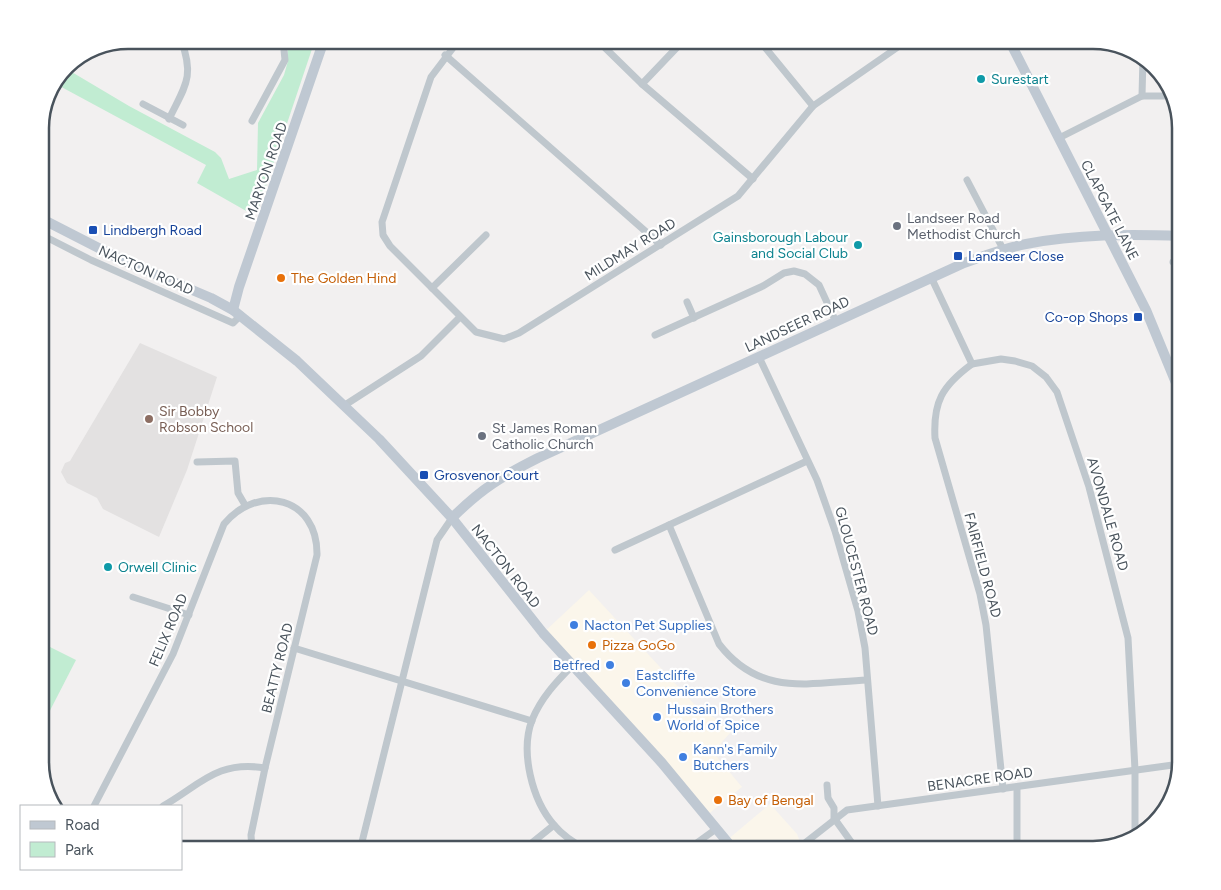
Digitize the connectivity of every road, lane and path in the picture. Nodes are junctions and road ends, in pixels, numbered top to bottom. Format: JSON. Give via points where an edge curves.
{"nodes":[{"id":1,"x":184,"y":49,"type":"edge"},
{"id":2,"x":284,"y":49,"type":"edge"},
{"id":3,"x":321,"y":49,"type":"edge"},
{"id":4,"x":451,"y":49,"type":"edge"},
{"id":5,"x":606,"y":49,"type":"edge"},
{"id":6,"x":675,"y":49,"type":"edge"},
{"id":7,"x":766,"y":49,"type":"edge"},
{"id":8,"x":890,"y":49,"type":"edge"},
{"id":9,"x":1013,"y":49,"type":"edge"},
{"id":10,"x":445,"y":55,"type":"junction"},
{"id":11,"x":1143,"y":67,"type":"edge"},
{"id":12,"x":642,"y":84,"type":"junction"},
{"id":13,"x":1142,"y":96,"type":"junction"},
{"id":14,"x":1165,"y":96,"type":"edge"},
{"id":15,"x":144,"y":104,"type":"dead end"},
{"id":16,"x":813,"y":106,"type":"junction"},
{"id":17,"x":169,"y":119,"type":"junction"},
{"id":18,"x":252,"y":121,"type":"dead end"},
{"id":19,"x":183,"y":125,"type":"dead end"},
{"id":20,"x":1059,"y":138,"type":"junction"},
{"id":21,"x":753,"y":179,"type":"junction"},
{"id":22,"x":967,"y":180,"type":"dead end"},
{"id":23,"x":49,"y":224,"type":"edge"},
{"id":24,"x":486,"y":235,"type":"dead end"},
{"id":25,"x":1107,"y":235,"type":"junction"},
{"id":26,"x":1172,"y":236,"type":"edge"},
{"id":27,"x":49,"y":238,"type":"edge"},
{"id":28,"x":661,"y":245,"type":"junction"},
{"id":29,"x":1003,"y":249,"type":"junction"},
{"id":30,"x":931,"y":277,"type":"junction"},
{"id":31,"x":432,"y":288,"type":"junction"},
{"id":32,"x":687,"y":302,"type":"dead end"},
{"id":33,"x":237,"y":313,"type":"junction"},
{"id":34,"x":460,"y":317,"type":"junction"},
{"id":35,"x":694,"y":318,"type":"junction"},
{"id":36,"x":836,"y":322,"type":"junction"},
{"id":37,"x":656,"y":335,"type":"dead end"},
{"id":38,"x":759,"y":357,"type":"junction"},
{"id":39,"x":972,"y":364,"type":"junction"},
{"id":40,"x":1172,"y":373,"type":"edge"},
{"id":41,"x":345,"y":406,"type":"junction"},
{"id":42,"x":807,"y":461,"type":"junction"},
{"id":43,"x":197,"y":462,"type":"dead end"},
{"id":44,"x":245,"y":505,"type":"junction"},
{"id":45,"x":452,"y":518,"type":"junction"},
{"id":46,"x":669,"y":524,"type":"junction"},
{"id":47,"x":615,"y":550,"type":"dead end"},
{"id":48,"x":133,"y":597,"type":"dead end"},
{"id":49,"x":189,"y":615,"type":"junction"},
{"id":50,"x":294,"y":648,"type":"junction"},
{"id":51,"x":573,"y":666,"type":"junction"},
{"id":52,"x":401,"y":680,"type":"junction"},
{"id":53,"x":867,"y":680,"type":"junction"},
{"id":54,"x":532,"y":721,"type":"junction"},
{"id":55,"x":1172,"y":765,"type":"edge"},
{"id":56,"x":265,"y":768,"type":"junction"},
{"id":57,"x":1135,"y":770,"type":"junction"},
{"id":58,"x":828,"y":785,"type":"dead end"},
{"id":59,"x":1018,"y":787,"type":"junction"},
{"id":60,"x":1003,"y":789,"type":"junction"},
{"id":61,"x":96,"y":805,"type":"edge"},
{"id":62,"x":164,"y":805,"type":"edge"},
{"id":63,"x":878,"y":806,"type":"junction"},
{"id":64,"x":834,"y":818,"type":"junction"},
{"id":65,"x":554,"y":825,"type":"junction"},
{"id":66,"x":716,"y":829,"type":"junction"},
{"id":67,"x":1135,"y":829,"type":"edge"},
{"id":68,"x":251,"y":841,"type":"edge"},
{"id":69,"x":362,"y":841,"type":"edge"},
{"id":70,"x":534,"y":841,"type":"edge"},
{"id":71,"x":572,"y":841,"type":"edge"},
{"id":72,"x":699,"y":841,"type":"edge"},
{"id":73,"x":726,"y":841,"type":"edge"},
{"id":74,"x":807,"y":841,"type":"edge"},
{"id":75,"x":851,"y":841,"type":"edge"},
{"id":76,"x":1017,"y":841,"type":"edge"}],
"edges":[{"from":1,"to":17,"type":"street","via":[[188,80]]},
{"from":2,"to":18,"type":"street","via":[[285,60]]},
{"from":3,"to":33,"type":"street","name":"MARYON ROAD","via":[[239,287]]},
{"from":4,"to":10,"type":"street","name":"MILDMAY ROAD"},
{"from":5,"to":12,"type":"street"},
{"from":6,"to":12,"type":"street"},
{"from":7,"to":16,"type":"street"},
{"from":8,"to":16,"type":"street","name":"MILDMAY ROAD"},
{"from":9,"to":20,"type":"street","name":"CLAPGATE LANE"},
{"from":10,"to":28,"type":"street"},
{"from":10,"to":31,"type":"street","name":"MILDMAY ROAD","via":[[431,77],[382,222],[383,235],[390,246]]},
{"from":11,"to":13,"type":"street"},
{"from":12,"to":21,"type":"street"},
{"from":13,"to":14,"type":"street"},
{"from":13,"to":20,"type":"street"},
{"from":15,"to":17,"type":"street"},
{"from":16,"to":21,"type":"street","name":"MILDMAY ROAD"},
{"from":17,"to":19,"type":"street"},
{"from":20,"to":25,"type":"street","name":"CLAPGATE LANE"},
{"from":21,"to":28,"type":"street","name":"MILDMAY ROAD","via":[[738,196]]},
{"from":22,"to":29,"type":"street"},
{"from":23,"to":33,"type":"street","name":"NACTON ROAD"},
{"from":24,"to":31,"type":"street"},
{"from":25,"to":26,"type":"street","name":"LANDSEER ROAD"},
{"from":25,"to":29,"type":"street","name":"LANDSEER ROAD","via":[[1048,240]]},
{"from":25,"to":40,"type":"street","name":"CLAPGATE LANE","via":[[1146,310]]},
{"from":27,"to":33,"type":"street","name":"NACTON ROAD","via":[[233,323]]},
{"from":28,"to":34,"type":"street","name":"MILDMAY ROAD","via":[[519,333],[504,339],[476,332]]},
{"from":29,"to":30,"type":"street","name":"LANDSEER ROAD"},
{"from":30,"to":36,"type":"street","name":"LANDSEER ROAD"},
{"from":30,"to":39,"type":"street"},
{"from":31,"to":34,"type":"street","name":"MILDMAY ROAD"},
{"from":32,"to":35,"type":"street"},
{"from":33,"to":41,"type":"street","name":"NACTON ROAD","via":[[298,361]]},
{"from":34,"to":41,"type":"street","via":[[421,356]]},
{"from":35,"to":36,"type":"street","via":[[784,273],[794,272],[805,274],[818,285]]},
{"from":35,"to":37,"type":"street"},
{"from":36,"to":38,"type":"street","name":"LANDSEER ROAD"},
{"from":38,"to":42,"type":"street","name":"GLOUCESTER ROAD"},
{"from":38,"to":45,"type":"street","name":"LANDSEER ROAD","via":[[501,476],[479,491]]},
{"from":39,"to":57,"type":"street","name":"AVONDALE ROAD","via":[[1014,360],[1032,366],[1057,392],[1089,487],[1128,638]]},
{"from":39,"to":60,"type":"street","name":"FAIRFIELD ROAD","via":[[955,376],[937,402],[935,438],[980,594]]},
{"from":41,"to":45,"type":"street","name":"NACTON ROAD"},
{"from":42,"to":46,"type":"street"},
{"from":42,"to":53,"type":"street","name":"GLOUCESTER ROAD","via":[[826,503],[858,611]]},
{"from":43,"to":44,"type":"street","via":[[235,460],[238,493]]},
{"from":44,"to":49,"type":"street","name":"FELIX ROAD","via":[[224,524]]},
{"from":44,"to":50,"type":"street","name":"BEATTY ROAD","via":[[262,501],[287,503],[310,524],[317,544]]},
{"from":45,"to":51,"type":"street","name":"NACTON ROAD","via":[[510,594]]},
{"from":45,"to":52,"type":"street","via":[[437,540]]},
{"from":46,"to":47,"type":"street"},
{"from":46,"to":53,"type":"street","via":[[720,644],[730,658],[746,671],[765,680],[785,684]]},
{"from":48,"to":49,"type":"street"},
{"from":49,"to":61,"type":"street","name":"FELIX ROAD","via":[[169,663]]},
{"from":50,"to":52,"type":"street"},
{"from":50,"to":56,"type":"street","name":"BEATTY ROAD"},
{"from":51,"to":54,"type":"street","via":[[546,693]]},
{"from":51,"to":66,"type":"street","name":"NACTON ROAD"},
{"from":52,"to":54,"type":"street"},
{"from":52,"to":69,"type":"street"},
{"from":53,"to":63,"type":"street","name":"GLOUCESTER ROAD"},
{"from":54,"to":65,"type":"street","via":[[528,745],[530,772],[544,812]]},
{"from":55,"to":57,"type":"street","name":"BENACRE ROAD"},
{"from":56,"to":62,"type":"street","via":[[249,765],[209,775]]},
{"from":56,"to":68,"type":"street","name":"BEATTY ROAD"},
{"from":57,"to":59,"type":"street","name":"BENACRE ROAD"},
{"from":57,"to":67,"type":"street","name":"AVONDALE ROAD"},
{"from":58,"to":64,"type":"street"},
{"from":59,"to":60,"type":"street","name":"BENACRE ROAD"},
{"from":59,"to":76,"type":"street"},
{"from":60,"to":63,"type":"street","name":"BENACRE ROAD"},
{"from":63,"to":64,"type":"street","name":"BENACRE ROAD","via":[[847,810]]},
{"from":64,"to":74,"type":"street","name":"BENACRE ROAD"},
{"from":64,"to":75,"type":"street"},
{"from":65,"to":70,"type":"street"},
{"from":65,"to":71,"type":"street"},
{"from":66,"to":72,"type":"street"},
{"from":66,"to":73,"type":"street","name":"NACTON ROAD"}]}
